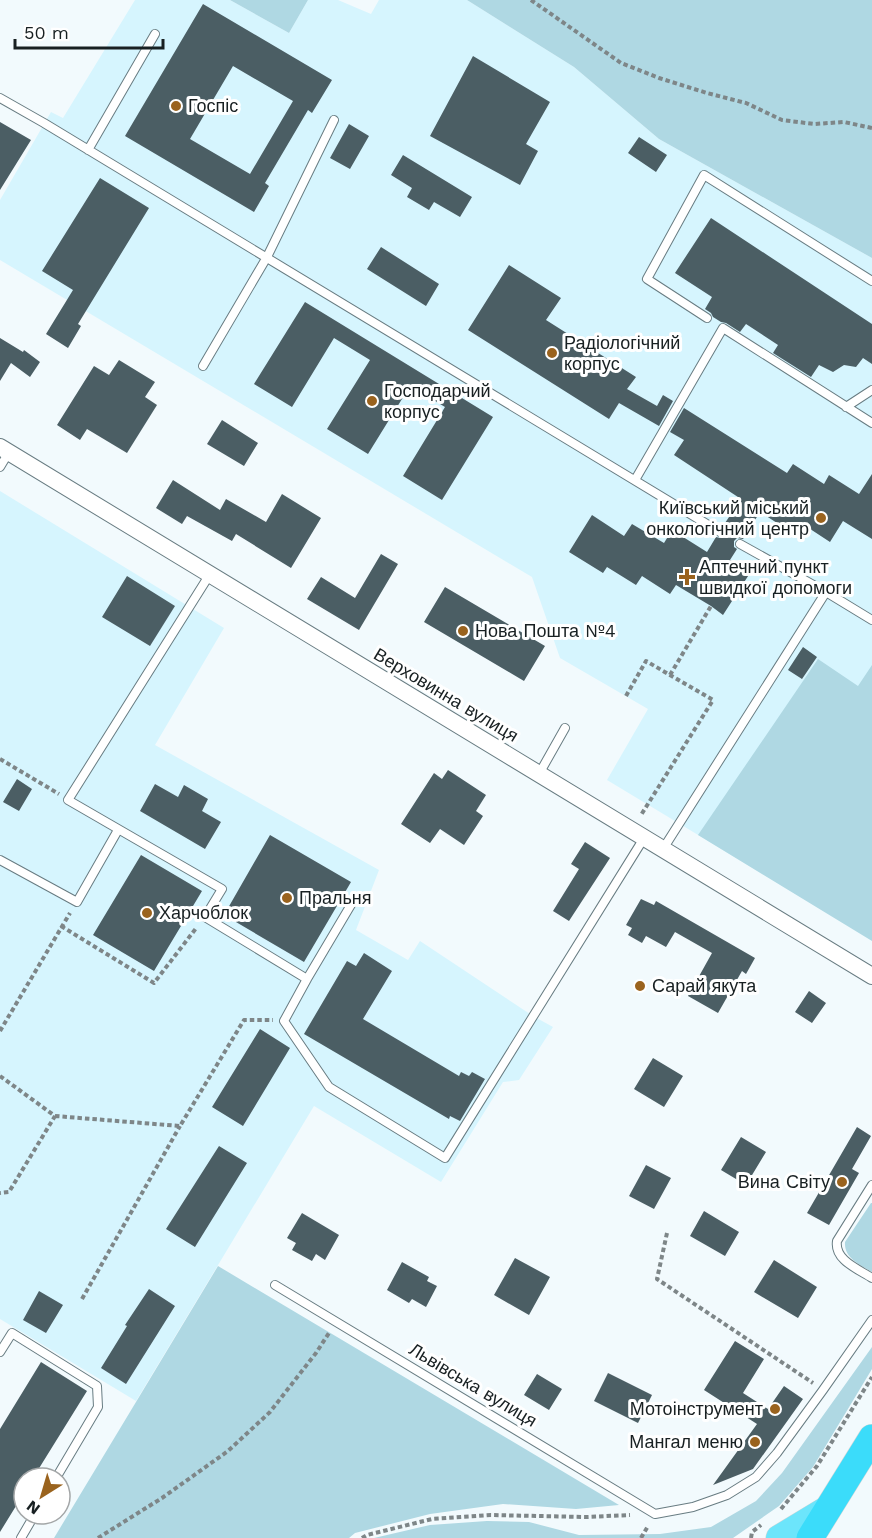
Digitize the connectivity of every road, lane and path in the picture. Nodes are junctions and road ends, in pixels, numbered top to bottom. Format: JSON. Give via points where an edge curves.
{"nodes":[{"id":1,"x":531,"y":0,"type":"edge"},
{"id":2,"x":155,"y":34,"type":"dead end"},
{"id":3,"x":0,"y":98,"type":"edge"},
{"id":4,"x":334,"y":120,"type":"dead end"},
{"id":5,"x":872,"y":128,"type":"edge"},
{"id":6,"x":88,"y":150,"type":"junction"},
{"id":7,"x":267,"y":257,"type":"junction"},
{"id":8,"x":872,"y":281,"type":"edge"},
{"id":9,"x":707,"y":318,"type":"dead end"},
{"id":10,"x":203,"y":366,"type":"dead end"},
{"id":11,"x":872,"y":390,"type":"edge"},
{"id":12,"x":846,"y":407,"type":"junction"},
{"id":13,"x":872,"y":423,"type":"edge"},
{"id":14,"x":3,"y":455,"type":"edge"},
{"id":15,"x":635,"y":480,"type":"junction"},
{"id":16,"x":720,"y":532,"type":"dead end"},
{"id":17,"x":740,"y":544,"type":"dead end"},
{"id":18,"x":210,"y":574,"type":"junction"},
{"id":19,"x":826,"y":592,"type":"junction"},
{"id":20,"x":711,"y":606,"type":"dead end"},
{"id":21,"x":872,"y":620,"type":"edge"},
{"id":22,"x":670,"y":675,"type":"junction"},
{"id":23,"x":626,"y":696,"type":"dead end"},
{"id":24,"x":566,"y":728,"type":"dead end"},
{"id":25,"x":0,"y":759,"type":"edge"},
{"id":26,"x":539,"y":774,"type":"junction"},
{"id":27,"x":68,"y":800,"type":"junction"},
{"id":28,"x":642,"y":813,"type":"dead end"},
{"id":29,"x":118,"y":830,"type":"junction"},
{"id":30,"x":644,"y":838,"type":"junction"},
{"id":31,"x":663,"y":849,"type":"junction"},
{"id":32,"x":0,"y":860,"type":"edge"},
{"id":33,"x":355,"y":898,"type":"dead end"},
{"id":34,"x":77,"y":902,"type":"junction"},
{"id":35,"x":205,"y":917,"type":"junction"},
{"id":36,"x":61,"y":926,"type":"junction"},
{"id":37,"x":872,"y":976,"type":"edge"},
{"id":38,"x":307,"y":979,"type":"junction"},
{"id":39,"x":284,"y":1021,"type":"junction"},
{"id":40,"x":0,"y":1031,"type":"edge"},
{"id":41,"x":0,"y":1076,"type":"edge"},
{"id":42,"x":55,"y":1116,"type":"junction"},
{"id":43,"x":180,"y":1126,"type":"junction"},
{"id":44,"x":872,"y":1185,"type":"edge"},
{"id":45,"x":0,"y":1193,"type":"edge"},
{"id":46,"x":667,"y":1233,"type":"dead end"},
{"id":47,"x":872,"y":1278,"type":"edge"},
{"id":48,"x":275,"y":1285,"type":"dead end"},
{"id":49,"x":82,"y":1299,"type":"dead end"},
{"id":50,"x":872,"y":1320,"type":"edge"},
{"id":51,"x":336,"y":1322,"type":"junction"},
{"id":52,"x":0,"y":1352,"type":"edge"},
{"id":53,"x":872,"y":1377,"type":"edge"},
{"id":54,"x":824,"y":1390,"type":"junction"},
{"id":55,"x":872,"y":1438,"type":"edge"},
{"id":56,"x":63,"y":1466,"type":"edge"},
{"id":57,"x":827,"y":1509,"type":"junction"},
{"id":58,"x":654,"y":1514,"type":"junction"},
{"id":59,"x":774,"y":1524,"type":"edge"},
{"id":60,"x":98,"y":1538,"type":"edge"},
{"id":61,"x":362,"y":1538,"type":"edge"},
{"id":62,"x":641,"y":1538,"type":"edge"},
{"id":63,"x":751,"y":1538,"type":"edge"},
{"id":64,"x":810,"y":1538,"type":"edge"}],
"edges":[{"from":1,"to":5,"type":"path","via":[[621,63],[659,78],[746,103],[782,120],[844,122]]},
{"from":2,"to":6,"type":"lane"},
{"from":3,"to":6,"type":"lane"},
{"from":4,"to":7,"type":"lane"},
{"from":6,"to":7,"type":"lane"},
{"from":7,"to":10,"type":"lane"},
{"from":7,"to":15,"type":"lane"},
{"from":8,"to":9,"type":"lane","via":[[704,175],[647,279]]},
{"from":11,"to":12,"type":"lane"},
{"from":12,"to":13,"type":"lane"},
{"from":12,"to":15,"type":"lane","via":[[721,326]]},
{"from":14,"to":18,"type":"street","name":"Верховинна вулиця"},
{"from":15,"to":16,"type":"lane"},
{"from":17,"to":19,"type":"lane"},
{"from":18,"to":26,"type":"street","name":"Верховинна вулиця"},
{"from":18,"to":27,"type":"lane"},
{"from":19,"to":21,"type":"lane"},
{"from":19,"to":31,"type":"lane"},
{"from":20,"to":22,"type":"path"},
{"from":22,"to":23,"type":"path","via":[[646,661]]},
{"from":22,"to":28,"type":"path","via":[[713,700]]},
{"from":24,"to":26,"type":"lane"},
{"from":25,"to":27,"type":"path"},
{"from":26,"to":30,"type":"street","name":"Верховинна вулиця"},
{"from":27,"to":29,"type":"lane"},
{"from":29,"to":34,"type":"lane"},
{"from":29,"to":35,"type":"lane","via":[[222,889]]},
{"from":30,"to":31,"type":"street","name":"Верховинна вулиця"},
{"from":30,"to":39,"type":"lane","via":[[446,1158],[329,1087]]},
{"from":31,"to":37,"type":"street","name":"Верховинна вулиця"},
{"from":32,"to":34,"type":"lane"},
{"from":33,"to":38,"type":"lane"},
{"from":34,"to":36,"type":"path"},
{"from":35,"to":36,"type":"path","via":[[154,983]]},
{"from":35,"to":38,"type":"lane"},
{"from":36,"to":40,"type":"path"},
{"from":38,"to":39,"type":"lane"},
{"from":39,"to":43,"type":"path","via":[[244,1020]]},
{"from":41,"to":42,"type":"path"},
{"from":42,"to":43,"type":"path"},
{"from":42,"to":45,"type":"path","via":[[9,1192]]},
{"from":43,"to":49,"type":"path"},
{"from":44,"to":47,"type":"lane","via":[[836,1247],[844,1260]]},
{"from":46,"to":54,"type":"path","via":[[657,1279]]},
{"from":48,"to":51,"type":"lane","name":"Львівська вулиця"},
{"from":50,"to":54,"type":"lane"},
{"from":51,"to":58,"type":"lane","name":"Львівська вулиця"},
{"from":51,"to":60,"type":"path","via":[[270,1412],[228,1451]]},
{"from":52,"to":56,"type":"lane","via":[[12,1334],[97,1386],[98,1407]]},
{"from":53,"to":59,"type":"path","via":[[817,1466],[782,1508]]},
{"from":54,"to":58,"type":"lane","via":[[756,1477],[726,1495],[693,1507]]},
{"from":55,"to":57,"type":"highway"},
{"from":57,"to":59,"type":"main road"},
{"from":57,"to":64,"type":"highway"},
{"from":58,"to":61,"type":"path","via":[[432,1519]]},
{"from":58,"to":62,"type":"path"},
{"from":59,"to":63,"type":"path","via":[[752,1532]]}]}
